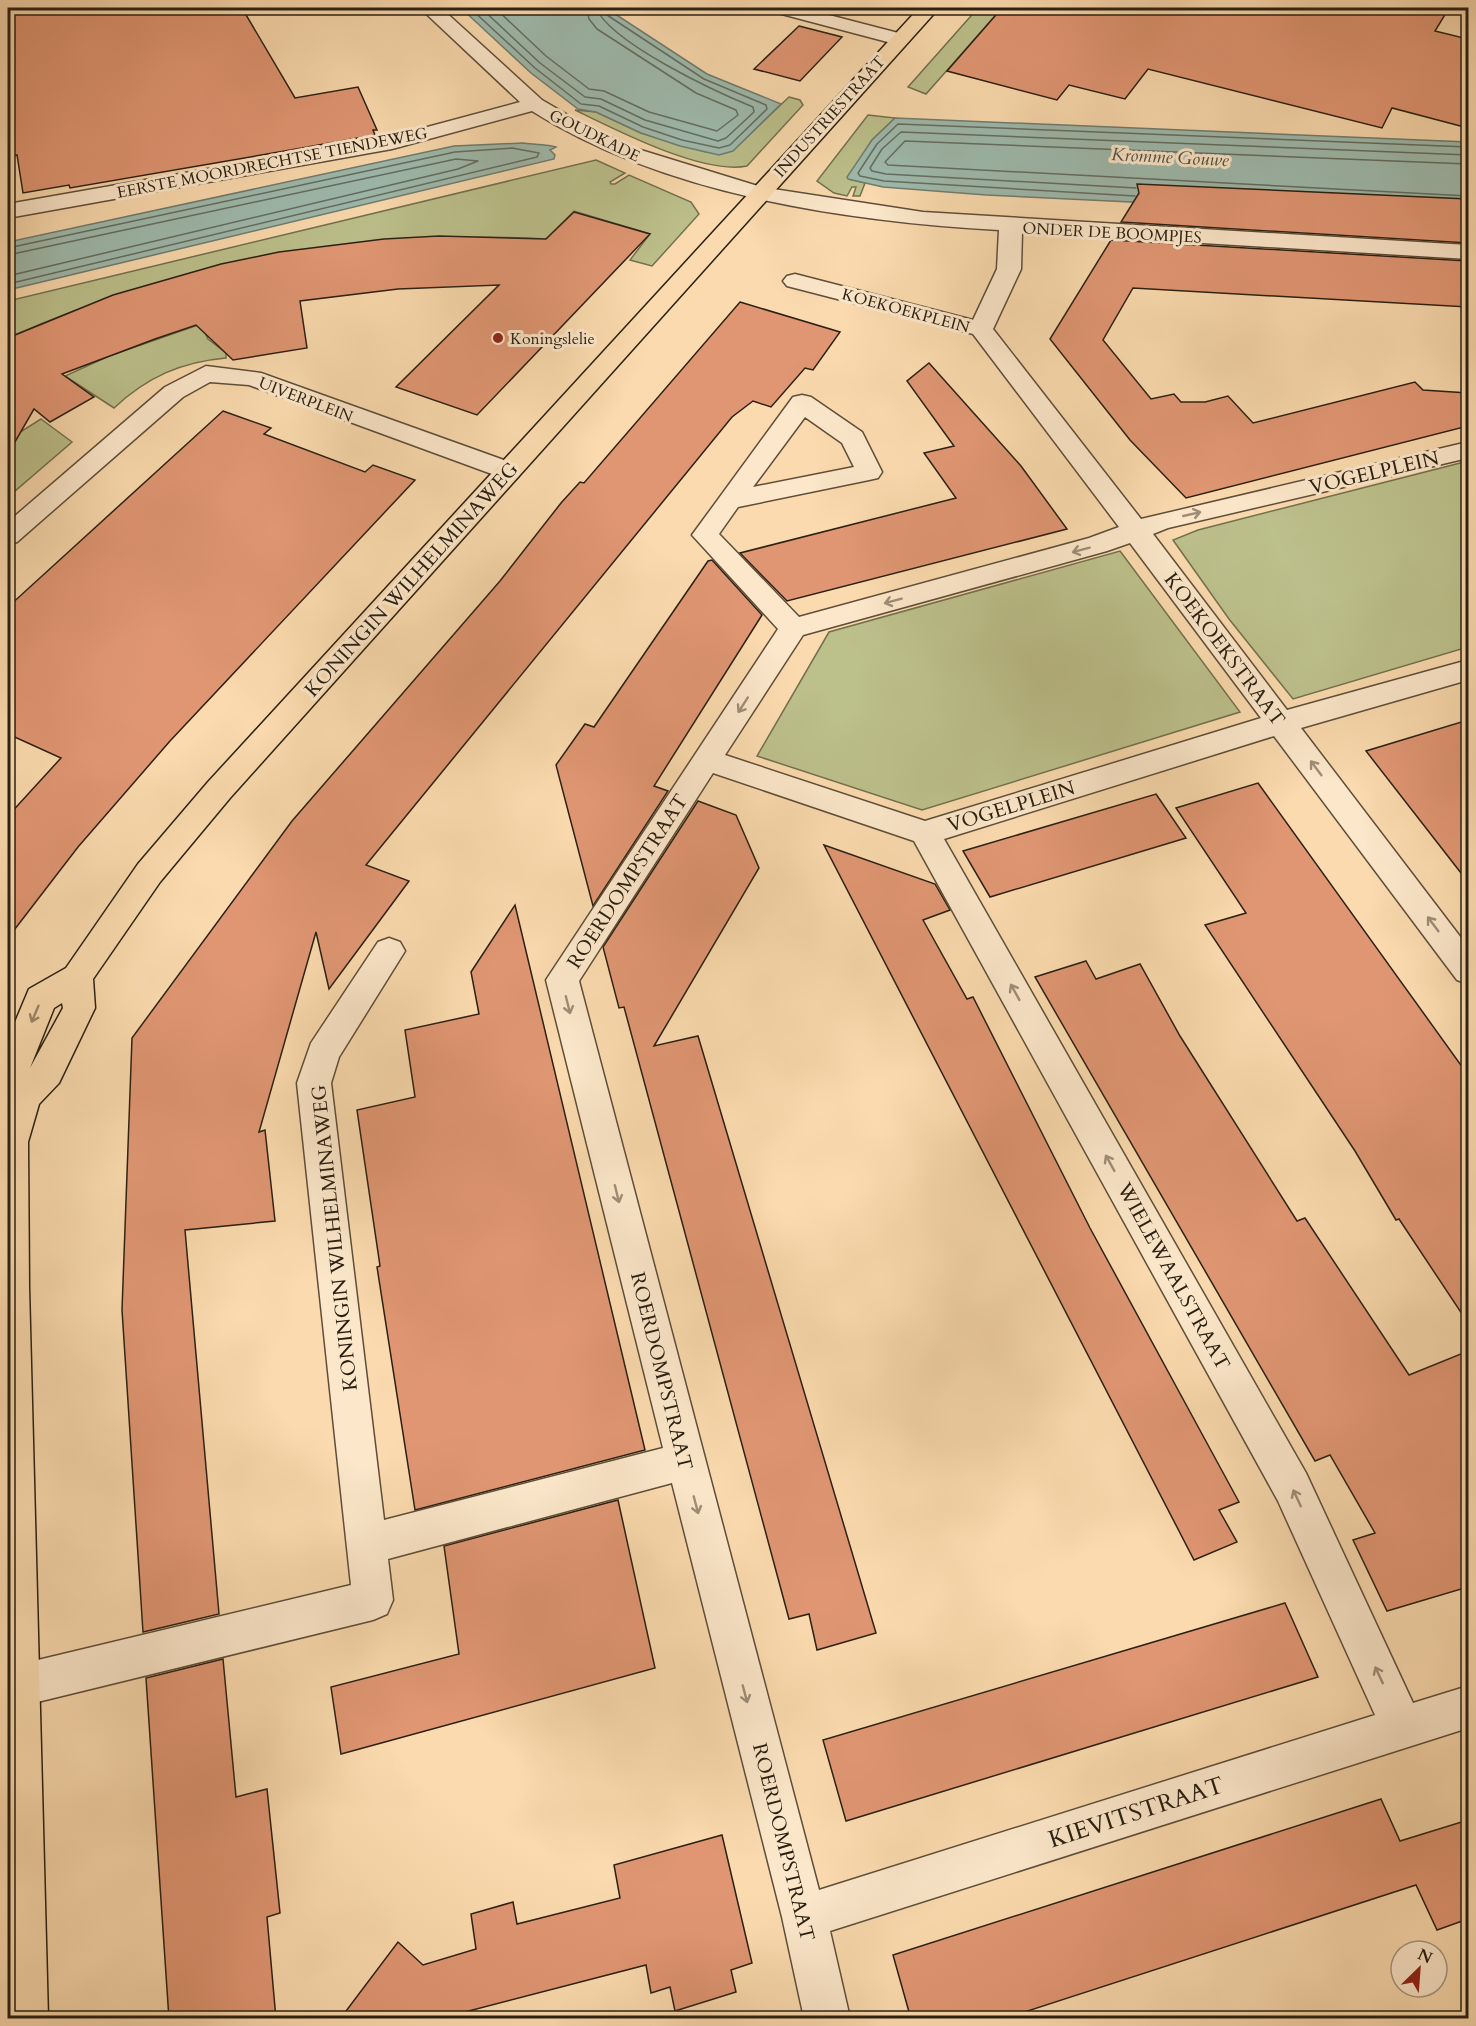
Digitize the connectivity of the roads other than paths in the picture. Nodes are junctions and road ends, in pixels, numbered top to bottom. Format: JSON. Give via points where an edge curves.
{"nodes":[{"id":1,"x":430,"y":8,"type":"edge"},
{"id":2,"x":781,"y":8,"type":"edge"},
{"id":3,"x":928,"y":8,"type":"edge"},
{"id":4,"x":899,"y":39,"type":"junction"},
{"id":5,"x":535,"y":104,"type":"junction"},
{"id":6,"x":758,"y":193,"type":"junction"},
{"id":7,"x":8,"y":211,"type":"edge"},
{"id":8,"x":1011,"y":226,"type":"junction"},
{"id":9,"x":1468,"y":252,"type":"edge"},
{"id":10,"x":795,"y":281,"type":"dead end"},
{"id":11,"x":981,"y":329,"type":"junction"},
{"id":12,"x":1468,"y":450,"type":"edge"},
{"id":13,"x":509,"y":471,"type":"junction"},
{"id":14,"x":729,"y":500,"type":"junction"},
{"id":15,"x":1136,"y":531,"type":"junction"},
{"id":16,"x":8,"y":536,"type":"edge"},
{"id":17,"x":793,"y":628,"type":"junction"},
{"id":18,"x":1468,"y":670,"type":"edge"},
{"id":19,"x":1281,"y":723,"type":"junction"},
{"id":20,"x":707,"y":760,"type":"junction"},
{"id":21,"x":925,"y":833,"type":"junction"},
{"id":22,"x":389,"y":951,"type":"dead end"},
{"id":23,"x":1468,"y":971,"type":"edge"},
{"id":24,"x":9,"y":1142,"type":"edge"},
{"id":25,"x":685,"y":1461,"type":"junction"},
{"id":26,"x":368,"y":1544,"type":"junction"},
{"id":27,"x":17,"y":1686,"type":"junction"},
{"id":28,"x":1468,"y":1707,"type":"edge"},
{"id":29,"x":1403,"y":1728,"type":"junction"},
{"id":30,"x":15,"y":1900,"type":"edge"},
{"id":31,"x":804,"y":1917,"type":"junction"},
{"id":32,"x":25,"y":2019,"type":"edge"},
{"id":33,"x":827,"y":2019,"type":"edge"}],
"edges":[{"from":1,"to":5,"type":"street","name":"GOUDKADE"},
{"from":2,"to":4,"type":"street","name":"INDUSTRIESTRAAT"},
{"from":3,"to":4,"type":"main road","name":"INDUSTRIESTRAAT"},
{"from":4,"to":6,"type":"main road","name":"INDUSTRIESTRAAT"},
{"from":5,"to":6,"type":"street","name":"GOUDKADE","via":[[623,152]]},
{"from":5,"to":7,"type":"street","name":"EERSTE MOORDRECHTSE TIENDEWEG","via":[[392,142]]},
{"from":6,"to":8,"type":"street","name":"ONDER DE BOOMPJES","via":[[923,219]]},
{"from":6,"to":13,"type":"main road","name":"KONINGIN WILHELMINAWEG"},
{"from":8,"to":9,"type":"street","name":"ONDER DE BOOMPJES"},
{"from":8,"to":11,"type":"street","name":"KOEKOEKPLEIN","via":[[1009,269]]},
{"from":10,"to":11,"type":"street","name":"KOEKOEKPLEIN"},
{"from":11,"to":15,"type":"street","name":"KOEKOEKSTRAAT"},
{"from":15,"to":12,"type":"street","name":"VOGELPLEIN","one_way":true,"via":[[1161,521]]},
{"from":13,"to":16,"type":"street","name":"UIVERPLEIN","via":[[252,378],[206,374],[174,392],[119,437]]},
{"from":13,"to":24,"type":"main road","name":"KONINGIN WILHELMINAWEG","via":[[219,790],[149,873],[77,976],[79,1008],[47,1073],[24,1097]]},
{"from":14,"to":14,"type":"street","via":[[834,479],[869,472],[853,438],[802,403]]},
{"from":14,"to":17,"type":"street","via":[[705,535]]},
{"from":15,"to":17,"type":"street","name":"VOGELPLEIN","one_way":true,"via":[[1098,545]]},
{"from":15,"to":19,"type":"street","name":"KOEKOEKSTRAAT"},
{"from":17,"to":20,"type":"street","one_way":true},
{"from":18,"to":19,"type":"street","name":"VOGELPLEIN"},
{"from":19,"to":21,"type":"street","name":"VOGELPLEIN"},
{"from":23,"to":19,"type":"street","name":"KOEKOEKSTRAAT","one_way":true},
{"from":20,"to":21,"type":"street","name":"VOGELPLEIN"},
{"from":20,"to":25,"type":"street","name":"ROERDOMPSTRAAT","one_way":true,"via":[[562,980]]},
{"from":29,"to":21,"type":"street","name":"WIELEWAALSTRAAT","one_way":true,"via":[[1292,1487]]},
{"from":22,"to":26,"type":"street","name":"KONINGIN WILHELMINAWEG","via":[[323,1053],[314,1083]]},
{"from":24,"to":27,"type":"main road","name":"KONINGIN WILHELMINAWEG"},
{"from":25,"to":26,"type":"street"},
{"from":25,"to":31,"type":"street","name":"ROERDOMPSTRAAT","one_way":true},
{"from":26,"to":27,"type":"street","name":"KONINGIN WILHELMINAWEG","via":[[373,1600]]},
{"from":27,"to":30,"type":"main road","name":"KONINGIN WILHELMINAWEG"},
{"from":28,"to":29,"type":"street","name":"KIEVITSTRAAT"},
{"from":29,"to":31,"type":"street","name":"KIEVITSTRAAT"},
{"from":30,"to":32,"type":"main road","name":"KONINGIN WILHELMINAWEG"},
{"from":31,"to":33,"type":"street","name":"ROERDOMPSTRAAT"}]}
